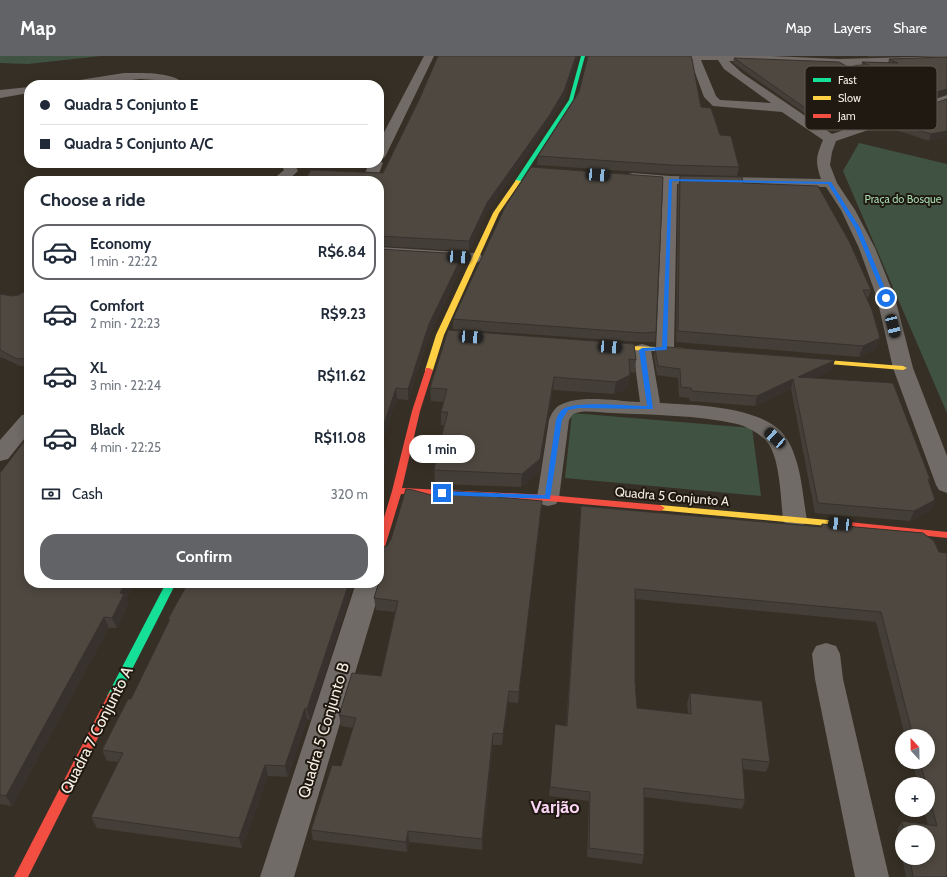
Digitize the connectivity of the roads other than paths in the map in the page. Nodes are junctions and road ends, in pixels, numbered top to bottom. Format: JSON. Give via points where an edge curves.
{"nodes":[{"id":1,"x":429,"y":56,"type":"edge"},
{"id":2,"x":583,"y":56,"type":"edge"},
{"id":3,"x":691,"y":56,"type":"edge"},
{"id":4,"x":694,"y":56,"type":"edge"},
{"id":5,"x":722,"y":57,"type":"edge"},
{"id":6,"x":947,"y":58,"type":"edge"},
{"id":7,"x":835,"y":59,"type":"edge"},
{"id":8,"x":848,"y":66,"type":"edge"},
{"id":9,"x":112,"y":80,"type":"edge"},
{"id":10,"x":170,"y":80,"type":"edge"},
{"id":11,"x":24,"y":91,"type":"edge"},
{"id":12,"x":0,"y":94,"type":"edge"},
{"id":13,"x":947,"y":99,"type":"edge"},
{"id":14,"x":937,"y":102,"type":"edge"},
{"id":15,"x":785,"y":108,"type":"junction"},
{"id":16,"x":805,"y":122,"type":"edge"},
{"id":17,"x":817,"y":130,"type":"edge"},
{"id":18,"x":856,"y":130,"type":"edge"},
{"id":19,"x":830,"y":139,"type":"junction"},
{"id":20,"x":384,"y":145,"type":"edge"},
{"id":21,"x":290,"y":168,"type":"edge"},
{"id":22,"x":525,"y":170,"type":"junction"},
{"id":23,"x":541,"y":171,"type":"edge"},
{"id":24,"x":284,"y":176,"type":"edge"},
{"id":25,"x":617,"y":176,"type":"edge"},
{"id":26,"x":670,"y":180,"type":"junction"},
{"id":27,"x":830,"y":183,"type":"junction"},
{"id":28,"x":384,"y":252,"type":"edge"},
{"id":29,"x":475,"y":258,"type":"junction"},
{"id":30,"x":595,"y":346,"type":"edge"},
{"id":31,"x":665,"y":349,"type":"junction"},
{"id":32,"x":642,"y":350,"type":"junction"},
{"id":33,"x":692,"y":351,"type":"edge"},
{"id":34,"x":794,"y":359,"type":"edge"},
{"id":35,"x":903,"y":368,"type":"junction"},
{"id":36,"x":651,"y":408,"type":"junction"},
{"id":37,"x":24,"y":426,"type":"edge"},
{"id":38,"x":0,"y":454,"type":"edge"},
{"id":39,"x":947,"y":485,"type":"edge"},
{"id":40,"x":398,"y":491,"type":"junction"},
{"id":41,"x":548,"y":498,"type":"junction"},
{"id":42,"x":795,"y":520,"type":"junction"},
{"id":43,"x":384,"y":534,"type":"edge"},
{"id":44,"x":947,"y":535,"type":"edge"},
{"id":45,"x":168,"y":588,"type":"edge"},
{"id":46,"x":367,"y":588,"type":"edge"},
{"id":47,"x":826,"y":654,"type":"dead end"},
{"id":48,"x":21,"y":877,"type":"edge"},
{"id":49,"x":277,"y":877,"type":"edge"},
{"id":50,"x":872,"y":877,"type":"edge"}],
"edges":[{"from":1,"to":20,"type":"street"},
{"from":2,"to":22,"type":"street","via":[[571,100]]},
{"from":3,"to":4,"type":"street"},
{"from":4,"to":5,"type":"street"},
{"from":4,"to":15,"type":"street","via":[[710,97],[717,102]]},
{"from":5,"to":7,"type":"street"},
{"from":5,"to":15,"type":"street","via":[[728,67]]},
{"from":6,"to":7,"type":"street"},
{"from":7,"to":8,"type":"street"},
{"from":9,"to":10,"type":"street","via":[[148,76]]},
{"from":11,"to":12,"type":"street"},
{"from":13,"to":14,"type":"street"},
{"from":15,"to":16,"type":"street"},
{"from":17,"to":19,"type":"street"},
{"from":18,"to":19,"type":"street"},
{"from":19,"to":27,"type":"street","via":[[823,165]]},
{"from":21,"to":24,"type":"street","via":[[291,171]]},
{"from":22,"to":23,"type":"street"},
{"from":22,"to":29,"type":"street","via":[[496,213]]},
{"from":25,"to":26,"type":"street"},
{"from":26,"to":27,"type":"street"},
{"from":26,"to":31,"type":"street"},
{"from":27,"to":35,"type":"street","via":[[848,210],[867,248],[886,298]]},
{"from":28,"to":29,"type":"street"},
{"from":29,"to":40,"type":"street","via":[[416,411]]},
{"from":30,"to":32,"type":"street"},
{"from":31,"to":32,"type":"street"},
{"from":31,"to":33,"type":"street"},
{"from":32,"to":36,"type":"street"},
{"from":34,"to":35,"type":"street"},
{"from":35,"to":39,"type":"street"},
{"from":36,"to":41,"type":"street","via":[[579,406],[566,409],[559,420]]},
{"from":36,"to":42,"type":"street","via":[[738,418],[766,430],[775,438],[786,465]]},
{"from":37,"to":38,"type":"street"},
{"from":40,"to":41,"type":"street","name":"Quadra 5 Conjunto A"},
{"from":40,"to":43,"type":"street"},
{"from":41,"to":42,"type":"street","name":"Quadra 5 Conjunto A"},
{"from":42,"to":44,"type":"street","name":"Quadra 5 Conjunto A"},
{"from":45,"to":48,"type":"street","name":"Quadra 7 Conjunto A"},
{"from":46,"to":49,"type":"street","name":"Quadra 5 Conjunto B"},
{"from":47,"to":50,"type":"street","via":[[829,679]]}]}
